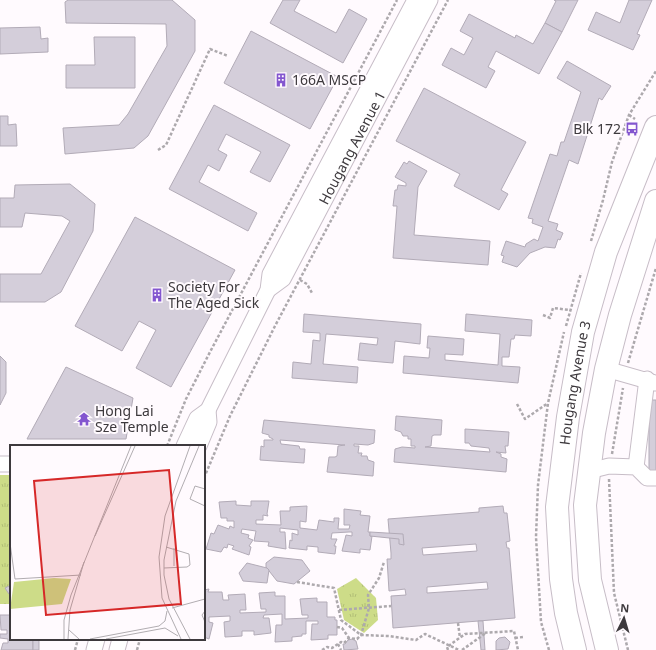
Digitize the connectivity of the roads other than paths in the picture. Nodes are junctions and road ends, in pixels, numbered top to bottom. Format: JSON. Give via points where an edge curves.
{"nodes":[{"id":1,"x":415,"y":0,"type":"edge"},
{"id":2,"x":430,"y":0,"type":"edge"},
{"id":3,"x":656,"y":127,"type":"edge"},
{"id":4,"x":656,"y":201,"type":"edge"},
{"id":5,"x":268,"y":290,"type":"junction"},
{"id":6,"x":606,"y":369,"type":"junction"},
{"id":7,"x":652,"y":381,"type":"edge"},
{"id":8,"x":208,"y":410,"type":"junction"},
{"id":9,"x":184,"y":445,"type":"edge"},
{"id":10,"x":199,"y":445,"type":"edge"},
{"id":11,"x":636,"y":467,"type":"junction"},
{"id":12,"x":589,"y":471,"type":"junction"},
{"id":13,"x":656,"y":478,"type":"edge"},
{"id":14,"x":97,"y":640,"type":"edge"},
{"id":15,"x":120,"y":640,"type":"edge"},
{"id":16,"x":94,"y":650,"type":"edge"},
{"id":17,"x":117,"y":650,"type":"edge"},
{"id":18,"x":575,"y":650,"type":"edge"},
{"id":19,"x":607,"y":650,"type":"edge"}],
"edges":[{"from":1,"to":5,"type":"street","name":"Hougang Avenue 1","via":[[270,274]]},
{"from":2,"to":5,"type":"street","name":"Hougang Avenue 1","via":[[283,279]]},
{"from":3,"to":18,"type":"highway","name":"Hougang Avenue 3","via":[[606,252],[583,332],[568,417],[557,507],[561,579]]},
{"from":4,"to":6,"type":"highway","name":"Hougang Avenue 3"},
{"from":5,"to":8,"type":"street","name":"Hougang Avenue 1"},
{"from":6,"to":7,"type":"street"},
{"from":6,"to":12,"type":"highway","name":"Hougang Avenue 3"},
{"from":7,"to":11,"type":"street"},
{"from":8,"to":9,"type":"street","name":"Hougang Avenue 1","via":[[198,418]]},
{"from":8,"to":10,"type":"street","name":"Hougang Avenue 1","via":[[209,422]]},
{"from":11,"to":12,"type":"street","via":[[609,466]]},
{"from":11,"to":13,"type":"street","via":[[647,478]]},
{"from":12,"to":19,"type":"highway","name":"Hougang Avenue 3","via":[[585,505],[590,580]]},
{"from":14,"to":16,"type":"street"},
{"from":15,"to":17,"type":"street"}]}
